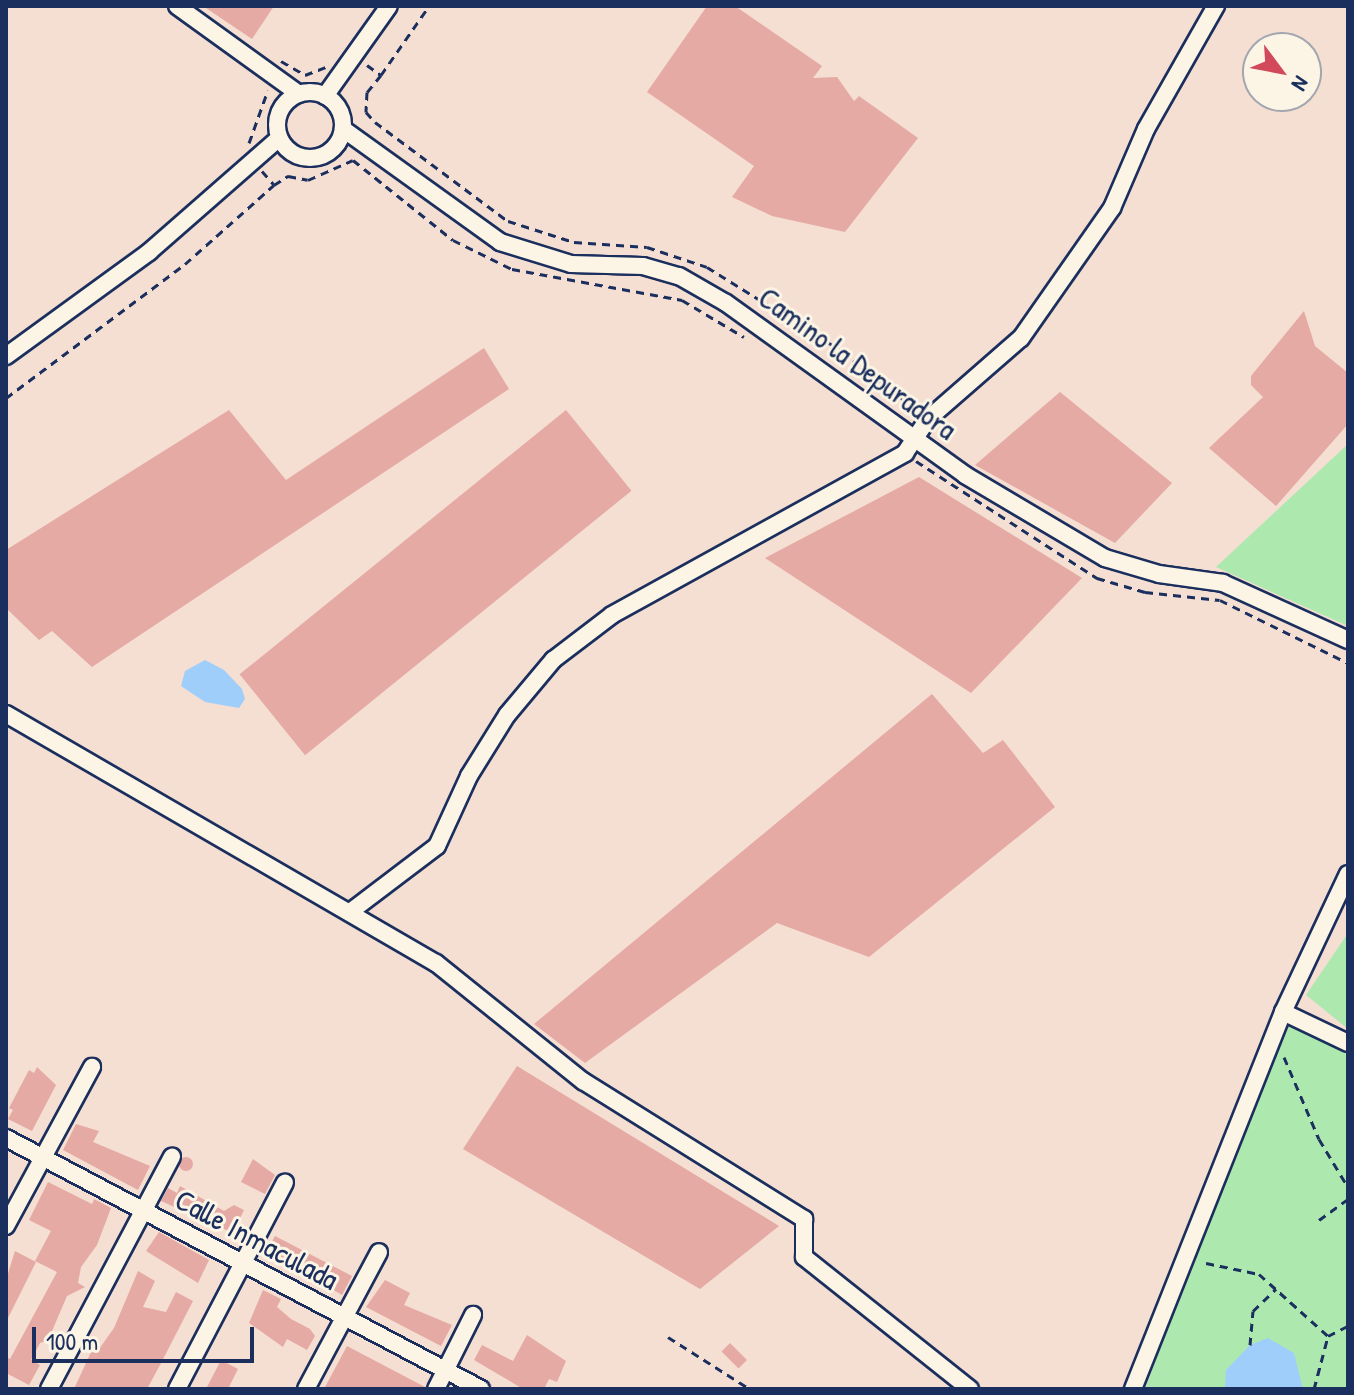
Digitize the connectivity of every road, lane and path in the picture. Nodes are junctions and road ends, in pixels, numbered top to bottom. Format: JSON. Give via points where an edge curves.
{"nodes":[{"id":1,"x":177,"y":6,"type":"edge"},
{"id":2,"x":389,"y":6,"type":"edge"},
{"id":3,"x":429,"y":6,"type":"edge"},
{"id":4,"x":1216,"y":6,"type":"edge"},
{"id":5,"x":353,"y":54,"type":"junction"},
{"id":6,"x":334,"y":57,"type":"dead end"},
{"id":7,"x":272,"y":71,"type":"junction"},
{"id":8,"x":381,"y":75,"type":"junction"},
{"id":9,"x":299,"y":94,"type":"junction"},
{"id":10,"x":325,"y":96,"type":"junction"},
{"id":11,"x":343,"y":129,"type":"junction"},
{"id":12,"x":279,"y":138,"type":"junction"},
{"id":13,"x":255,"y":162,"type":"junction"},
{"id":14,"x":274,"y":185,"type":"junction"},
{"id":15,"x":754,"y":343,"type":"dead end"},
{"id":16,"x":6,"y":356,"type":"edge"},
{"id":17,"x":6,"y":398,"type":"edge"},
{"id":18,"x":928,"y":419,"type":"junction"},
{"id":19,"x":916,"y":436,"type":"junction"},
{"id":20,"x":905,"y":453,"type":"junction"},
{"id":21,"x":1348,"y":640,"type":"edge"},
{"id":22,"x":1348,"y":663,"type":"edge"},
{"id":23,"x":6,"y":714,"type":"edge"},
{"id":24,"x":1348,"y":874,"type":"edge"},
{"id":25,"x":350,"y":912,"type":"junction"},
{"id":26,"x":1283,"y":1012,"type":"junction"},
{"id":27,"x":1348,"y":1043,"type":"edge"},
{"id":28,"x":1284,"y":1057,"type":"dead end"},
{"id":29,"x":92,"y":1067,"type":"dead end"},
{"id":30,"x":6,"y":1138,"type":"edge"},
{"id":31,"x":43,"y":1157,"type":"junction"},
{"id":32,"x":172,"y":1157,"type":"dead end"},
{"id":33,"x":285,"y":1182,"type":"dead end"},
{"id":34,"x":1348,"y":1187,"type":"edge"},
{"id":35,"x":1348,"y":1199,"type":"edge"},
{"id":36,"x":143,"y":1210,"type":"junction"},
{"id":37,"x":1319,"y":1220,"type":"dead end"},
{"id":38,"x":6,"y":1226,"type":"edge"},
{"id":39,"x":379,"y":1252,"type":"dead end"},
{"id":40,"x":243,"y":1263,"type":"junction"},
{"id":41,"x":1206,"y":1263,"type":"dead end"},
{"id":42,"x":1276,"y":1289,"type":"junction"},
{"id":43,"x":473,"y":1315,"type":"dead end"},
{"id":44,"x":344,"y":1317,"type":"junction"},
{"id":45,"x":1348,"y":1326,"type":"edge"},
{"id":46,"x":1328,"y":1336,"type":"junction"},
{"id":47,"x":668,"y":1337,"type":"dead end"},
{"id":48,"x":1250,"y":1345,"type":"dead end"},
{"id":49,"x":446,"y":1370,"type":"junction"},
{"id":50,"x":49,"y":1389,"type":"edge"},
{"id":51,"x":177,"y":1389,"type":"edge"},
{"id":52,"x":306,"y":1389,"type":"edge"},
{"id":53,"x":436,"y":1389,"type":"edge"},
{"id":54,"x":481,"y":1389,"type":"edge"},
{"id":55,"x":750,"y":1389,"type":"edge"},
{"id":56,"x":970,"y":1389,"type":"edge"},
{"id":57,"x":1133,"y":1389,"type":"edge"},
{"id":58,"x":1314,"y":1389,"type":"edge"}],
"edges":[{"from":1,"to":7,"type":"street"},
{"from":2,"to":5,"type":"street"},
{"from":3,"to":8,"type":"path"},
{"from":4,"to":18,"type":"street","via":[[1146,129],[1112,208],[1067,279],[1021,338]]},
{"from":5,"to":8,"type":"path"},
{"from":5,"to":10,"type":"street"},
{"from":6,"to":7,"type":"path","via":[[325,69],[305,75],[282,60]]},
{"from":7,"to":9,"type":"street"},
{"from":7,"to":13,"type":"path","via":[[264,81],[269,93],[246,150]]},
{"from":8,"to":18,"type":"path","via":[[367,92],[366,112],[508,221],[574,242],[647,247],[707,267],[842,351]]},
{"from":9,"to":10,"type":"street"},
{"from":9,"to":12,"type":"street","via":[[280,112]]},
{"from":10,"to":11,"type":"street","via":[[338,106]]},
{"from":11,"to":12,"type":"street","via":[[328,154],[314,159],[288,150]]},
{"from":11,"to":19,"type":"street","name":"Camino la Depuradora","via":[[500,242],[571,264],[643,266],[679,276],[794,347]]},
{"from":12,"to":13,"type":"street"},
{"from":13,"to":14,"type":"path"},
{"from":13,"to":16,"type":"street","via":[[149,252]]},
{"from":14,"to":15,"type":"path","via":[[288,176],[308,180],[353,160],[453,240],[512,269],[682,300]]},
{"from":14,"to":17,"type":"path","via":[[185,264]]},
{"from":18,"to":19,"type":"street"},
{"from":19,"to":20,"type":"street"},
{"from":19,"to":21,"type":"street","name":"Camino la Depuradora","via":[[965,475],[1105,558],[1159,574],[1223,583]]},
{"from":20,"to":22,"type":"path","via":[[1097,578],[1145,592],[1220,600]]},
{"from":20,"to":25,"type":"street","via":[[612,615],[553,660],[507,715],[469,776],[437,846]]},
{"from":23,"to":25,"type":"street"},
{"from":24,"to":26,"type":"street"},
{"from":25,"to":56,"type":"street","via":[[436,963],[583,1081],[804,1219],[804,1257]]},
{"from":26,"to":27,"type":"street"},
{"from":26,"to":57,"type":"street"},
{"from":28,"to":34,"type":"path","via":[[1319,1139]]},
{"from":29,"to":31,"type":"street"},
{"from":30,"to":31,"type":"street","name":"Calle Inmaculada"},
{"from":31,"to":36,"type":"street","name":"Calle Inmaculada"},
{"from":31,"to":38,"type":"street"},
{"from":32,"to":36,"type":"street"},
{"from":33,"to":40,"type":"street"},
{"from":35,"to":37,"type":"path"},
{"from":36,"to":40,"type":"street","name":"Calle Inmaculada"},
{"from":36,"to":50,"type":"street"},
{"from":39,"to":44,"type":"street"},
{"from":40,"to":44,"type":"street","name":"Calle Inmaculada"},
{"from":40,"to":51,"type":"street"},
{"from":41,"to":42,"type":"path","via":[[1259,1274]]},
{"from":42,"to":46,"type":"path"},
{"from":42,"to":48,"type":"path","via":[[1253,1311]]},
{"from":43,"to":49,"type":"street"},
{"from":44,"to":49,"type":"street","name":"Calle Inmaculada"},
{"from":44,"to":52,"type":"street"},
{"from":45,"to":46,"type":"path"},
{"from":46,"to":58,"type":"path"},
{"from":47,"to":55,"type":"path"},
{"from":49,"to":53,"type":"street"},
{"from":49,"to":54,"type":"street","name":"Calle Inmaculada"}]}
